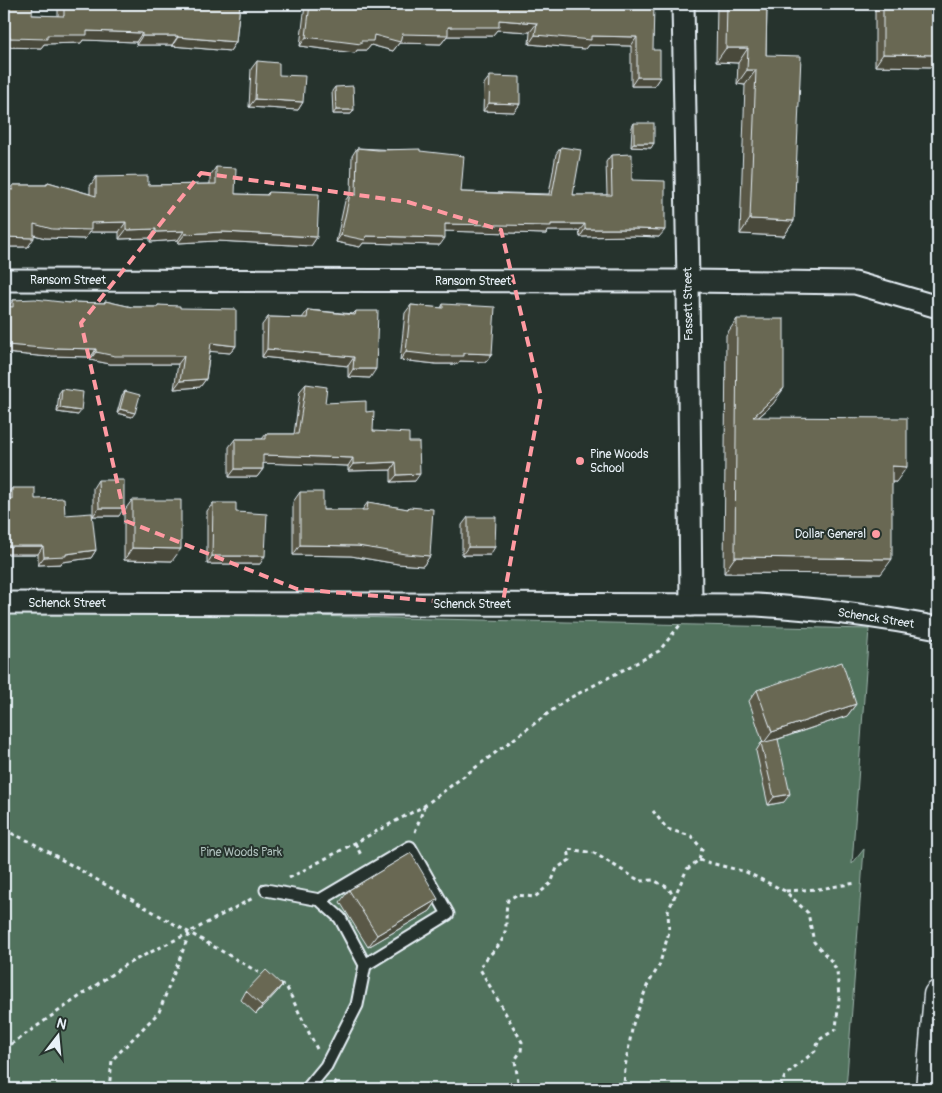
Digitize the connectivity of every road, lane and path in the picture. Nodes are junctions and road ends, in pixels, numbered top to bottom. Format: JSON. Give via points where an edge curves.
{"nodes":[{"id":1,"x":683,"y":4,"type":"edge"},
{"id":2,"x":4,"y":280,"type":"edge"},
{"id":3,"x":688,"y":282,"type":"junction"},
{"id":4,"x":938,"y":306,"type":"edge"},
{"id":5,"x":4,"y":603,"type":"edge"},
{"id":6,"x":691,"y":605,"type":"junction"},
{"id":7,"x":938,"y":628,"type":"edge"},
{"id":8,"x":424,"y":806,"type":"junction"},
{"id":9,"x":653,"y":811,"type":"dead end"},
{"id":10,"x":4,"y":830,"type":"edge"},
{"id":11,"x":410,"y":847,"type":"junction"},
{"id":12,"x":699,"y":860,"type":"junction"},
{"id":13,"x":856,"y":883,"type":"dead end"},
{"id":14,"x":266,"y":890,"type":"junction"},
{"id":15,"x":785,"y":891,"type":"junction"},
{"id":16,"x":674,"y":899,"type":"junction"},
{"id":17,"x":320,"y":900,"type":"junction"},
{"id":18,"x":190,"y":932,"type":"junction"},
{"id":19,"x":365,"y":964,"type":"junction"},
{"id":20,"x":270,"y":979,"type":"edge"},
{"id":21,"x":279,"y":984,"type":"edge"},
{"id":22,"x":938,"y":994,"type":"edge"},
{"id":23,"x":4,"y":1049,"type":"edge"},
{"id":24,"x":326,"y":1066,"type":"junction"},
{"id":25,"x":109,"y":1089,"type":"edge"},
{"id":26,"x":307,"y":1089,"type":"edge"},
{"id":27,"x":338,"y":1089,"type":"edge"},
{"id":28,"x":519,"y":1089,"type":"edge"},
{"id":29,"x":624,"y":1089,"type":"edge"},
{"id":30,"x":780,"y":1089,"type":"edge"},
{"id":31,"x":930,"y":1089,"type":"edge"}],
"edges":[{"from":1,"to":3,"type":"street","name":"Fassett Street"},
{"from":2,"to":3,"type":"street","name":"Ransom Street"},
{"from":3,"to":4,"type":"street","name":"Ransom Street","via":[[855,284]]},
{"from":3,"to":6,"type":"street","name":"Fassett Street"},
{"from":5,"to":6,"type":"street","name":"Schenck Street"},
{"from":6,"to":7,"type":"street","name":"Schenck Street","via":[[816,609]]},
{"from":6,"to":8,"type":"path","via":[[676,632],[659,651],[566,700]]},
{"from":8,"to":11,"type":"path"},
{"from":8,"to":14,"type":"path"},
{"from":9,"to":12,"type":"path","via":[[667,828],[691,836],[702,849]]},
{"from":10,"to":18,"type":"path"},
{"from":11,"to":17,"type":"lane"},
{"from":11,"to":19,"type":"lane","via":[[448,914]]},
{"from":12,"to":15,"type":"path","via":[[746,872]]},
{"from":12,"to":16,"type":"path","via":[[687,870]]},
{"from":13,"to":15,"type":"path"},
{"from":14,"to":17,"type":"lane"},
{"from":14,"to":18,"type":"path"},
{"from":15,"to":30,"type":"path","via":[[808,913],[814,942],[837,971],[839,998],[836,1029],[819,1040],[815,1051],[785,1076]]},
{"from":16,"to":28,"type":"path","via":[[669,888],[653,880],[640,881],[594,853],[568,849],[570,860],[557,868],[551,883],[535,897],[516,895],[508,900],[502,940],[480,969],[522,1042],[515,1060]]},
{"from":16,"to":29,"type":"path","via":[[668,912],[669,932],[659,966],[647,986],[633,1024]]},
{"from":17,"to":19,"type":"lane","via":[[340,918]]},
{"from":18,"to":20,"type":"path"},
{"from":18,"to":23,"type":"path","via":[[124,965]]},
{"from":18,"to":25,"type":"path","via":[[159,1012],[112,1060]]},
{"from":19,"to":24,"type":"lane","via":[[357,1005]]},
{"from":21,"to":24,"type":"path","via":[[287,988]]},
{"from":22,"to":31,"type":"main road"},
{"from":24,"to":26,"type":"lane"},
{"from":24,"to":27,"type":"path"}]}
